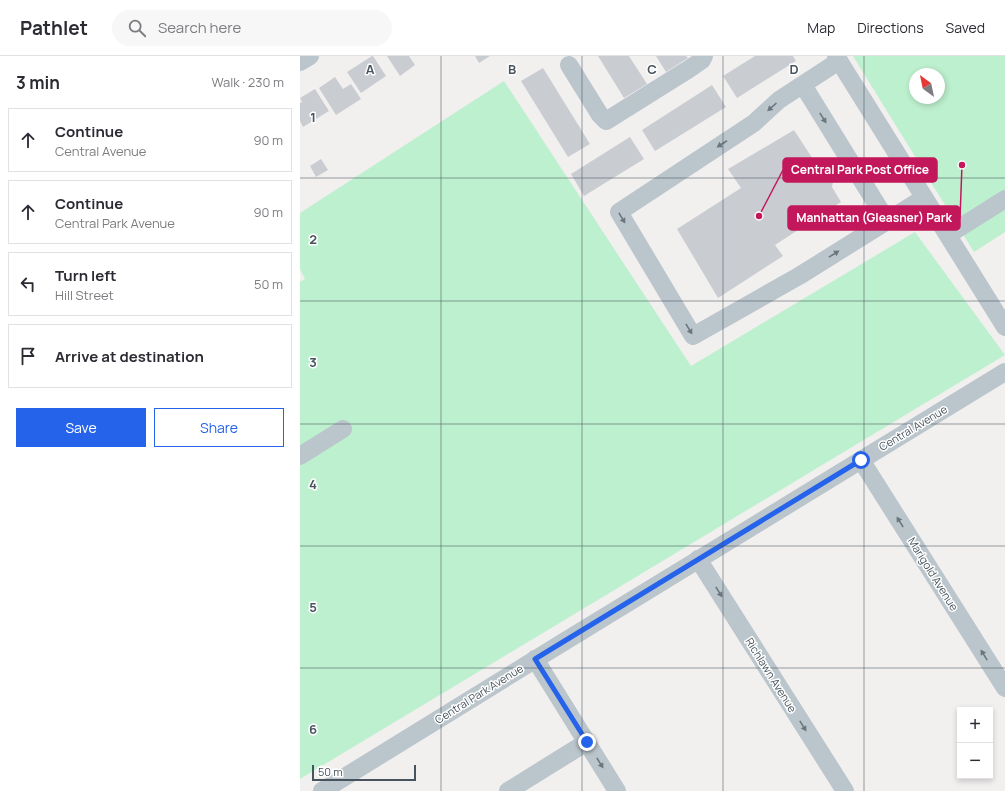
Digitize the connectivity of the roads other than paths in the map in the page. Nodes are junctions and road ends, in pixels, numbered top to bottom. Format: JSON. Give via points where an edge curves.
{"nodes":[{"id":1,"x":310,"y":56,"type":"edge"},
{"id":2,"x":704,"y":56,"type":"edge"},
{"id":3,"x":837,"y":58,"type":"edge"},
{"id":4,"x":300,"y":62,"type":"edge"},
{"id":5,"x":570,"y":65,"type":"dead end"},
{"id":6,"x":803,"y":85,"type":"junction"},
{"id":7,"x":924,"y":198,"type":"junction"},
{"id":8,"x":1005,"y":199,"type":"edge"},
{"id":9,"x":887,"y":221,"type":"junction"},
{"id":10,"x":948,"y":235,"type":"junction"},
{"id":11,"x":1005,"y":325,"type":"edge"},
{"id":12,"x":1005,"y":372,"type":"edge"},
{"id":13,"x":343,"y":429,"type":"dead end"},
{"id":14,"x":300,"y":456,"type":"edge"},
{"id":15,"x":861,"y":460,"type":"junction"},
{"id":16,"x":698,"y":559,"type":"junction"},
{"id":17,"x":535,"y":659,"type":"junction"},
{"id":18,"x":1005,"y":688,"type":"edge"},
{"id":19,"x":587,"y":742,"type":"junction"},
{"id":20,"x":322,"y":791,"type":"edge"},
{"id":21,"x":508,"y":791,"type":"edge"},
{"id":22,"x":617,"y":791,"type":"edge"},
{"id":23,"x":845,"y":791,"type":"edge"}],
"edges":[{"from":1,"to":4,"type":"street"},
{"from":2,"to":5,"type":"street","via":[[689,69],[606,121]]},
{"from":3,"to":6,"type":"street"},
{"from":3,"to":7,"type":"street"},
{"from":6,"to":9,"type":"street","one_way":true},
{"from":6,"to":9,"type":"street","one_way":true,"via":[[779,100],[754,123],[619,212],[694,336],[799,276]]},
{"from":7,"to":9,"type":"street"},
{"from":7,"to":10,"type":"street"},
{"from":8,"to":10,"type":"street"},
{"from":10,"to":11,"type":"street"},
{"from":12,"to":15,"type":"street","name":"Central Avenue"},
{"from":13,"to":14,"type":"street"},
{"from":15,"to":16,"type":"street","name":"Central Avenue"},
{"from":18,"to":15,"type":"street","name":"Marigold Avenue","one_way":true},
{"from":16,"to":17,"type":"street","name":"Central Park Avenue"},
{"from":16,"to":23,"type":"street","name":"Richlawn Avenue","one_way":true},
{"from":17,"to":19,"type":"street"},
{"from":17,"to":20,"type":"street","name":"Central Park Avenue"},
{"from":19,"to":21,"type":"street"},
{"from":19,"to":22,"type":"street","one_way":true}]}
